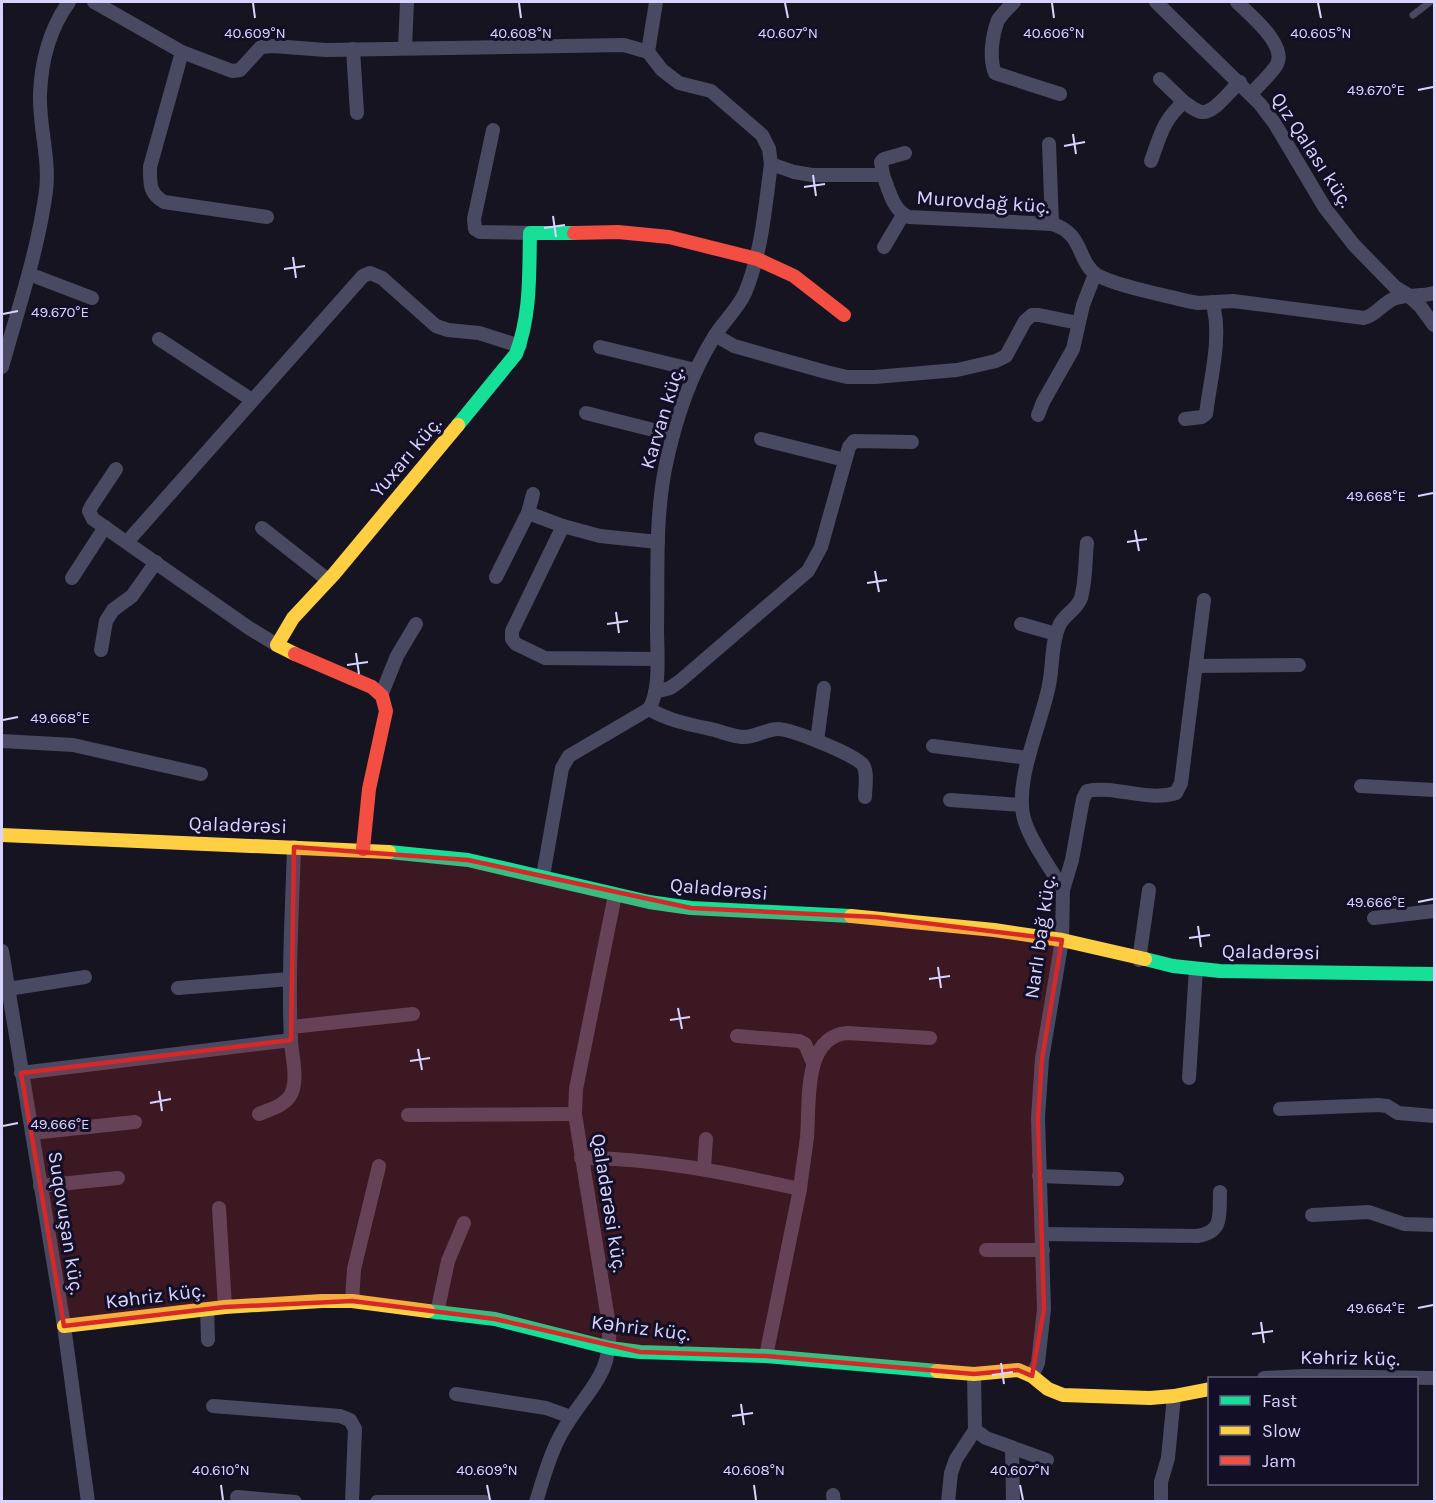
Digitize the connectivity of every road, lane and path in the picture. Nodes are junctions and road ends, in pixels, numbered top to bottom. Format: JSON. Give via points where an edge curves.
{"nodes":[{"id":1,"x":69,"y":2,"type":"edge"},
{"id":2,"x":94,"y":2,"type":"edge"},
{"id":3,"x":407,"y":2,"type":"edge"},
{"id":4,"x":656,"y":2,"type":"edge"},
{"id":5,"x":1014,"y":2,"type":"edge"},
{"id":6,"x":1156,"y":2,"type":"edge"},
{"id":7,"x":1237,"y":2,"type":"edge"},
{"id":8,"x":1430,"y":2,"type":"edge"},
{"id":9,"x":1413,"y":15,"type":"dead end"},
{"id":10,"x":405,"y":48,"type":"junction"},
{"id":11,"x":353,"y":49,"type":"junction"},
{"id":12,"x":182,"y":52,"type":"junction"},
{"id":13,"x":648,"y":52,"type":"junction"},
{"id":14,"x":1160,"y":78,"type":"dead end"},
{"id":15,"x":1240,"y":82,"type":"junction"},
{"id":16,"x":1059,"y":94,"type":"dead end"},
{"id":17,"x":1251,"y":94,"type":"junction"},
{"id":18,"x":1185,"y":102,"type":"junction"},
{"id":19,"x":357,"y":113,"type":"dead end"},
{"id":20,"x":493,"y":130,"type":"dead end"},
{"id":21,"x":1049,"y":144,"type":"dead end"},
{"id":22,"x":905,"y":153,"type":"dead end"},
{"id":23,"x":1152,"y":161,"type":"dead end"},
{"id":24,"x":771,"y":164,"type":"junction"},
{"id":25,"x":883,"y":175,"type":"junction"},
{"id":26,"x":903,"y":215,"type":"junction"},
{"id":27,"x":267,"y":217,"type":"dead end"},
{"id":28,"x":1052,"y":224,"type":"junction"},
{"id":29,"x":530,"y":233,"type":"junction"},
{"id":30,"x":884,"y":247,"type":"dead end"},
{"id":31,"x":757,"y":259,"type":"junction"},
{"id":32,"x":29,"y":274,"type":"junction"},
{"id":33,"x":1095,"y":274,"type":"junction"},
{"id":34,"x":1434,"y":292,"type":"edge"},
{"id":35,"x":1408,"y":295,"type":"junction"},
{"id":36,"x":92,"y":298,"type":"dead end"},
{"id":37,"x":1212,"y":302,"type":"junction"},
{"id":38,"x":844,"y":315,"type":"dead end"},
{"id":39,"x":1078,"y":323,"type":"junction"},
{"id":40,"x":1434,"y":325,"type":"edge"},
{"id":41,"x":715,"y":335,"type":"junction"},
{"id":42,"x":159,"y":339,"type":"dead end"},
{"id":43,"x":520,"y":346,"type":"junction"},
{"id":44,"x":600,"y":347,"type":"dead end"},
{"id":45,"x":2,"y":367,"type":"edge"},
{"id":46,"x":695,"y":370,"type":"junction"},
{"id":47,"x":252,"y":400,"type":"junction"},
{"id":48,"x":586,"y":413,"type":"dead end"},
{"id":49,"x":1038,"y":415,"type":"dead end"},
{"id":50,"x":1185,"y":419,"type":"dead end"},
{"id":51,"x":673,"y":435,"type":"junction"},
{"id":52,"x":760,"y":439,"type":"dead end"},
{"id":53,"x":912,"y":442,"type":"dead end"},
{"id":54,"x":845,"y":460,"type":"junction"},
{"id":55,"x":116,"y":469,"type":"dead end"},
{"id":56,"x":533,"y":494,"type":"dead end"},
{"id":57,"x":528,"y":513,"type":"junction"},
{"id":58,"x":563,"y":526,"type":"junction"},
{"id":59,"x":105,"y":527,"type":"junction"},
{"id":60,"x":262,"y":528,"type":"dead end"},
{"id":61,"x":127,"y":542,"type":"junction"},
{"id":62,"x":658,"y":542,"type":"junction"},
{"id":63,"x":1087,"y":543,"type":"dead end"},
{"id":64,"x":156,"y":562,"type":"junction"},
{"id":65,"x":496,"y":577,"type":"dead end"},
{"id":66,"x":72,"y":578,"type":"dead end"},
{"id":67,"x":328,"y":580,"type":"junction"},
{"id":68,"x":1204,"y":600,"type":"dead end"},
{"id":69,"x":416,"y":624,"type":"dead end"},
{"id":70,"x":1021,"y":624,"type":"dead end"},
{"id":71,"x":1056,"y":634,"type":"junction"},
{"id":72,"x":277,"y":645,"type":"junction"},
{"id":73,"x":100,"y":650,"type":"dead end"},
{"id":74,"x":657,"y":659,"type":"junction"},
{"id":75,"x":1299,"y":665,"type":"dead end"},
{"id":76,"x":1196,"y":666,"type":"junction"},
{"id":77,"x":824,"y":688,"type":"dead end"},
{"id":78,"x":655,"y":692,"type":"junction"},
{"id":79,"x":382,"y":693,"type":"junction"},
{"id":80,"x":649,"y":709,"type":"junction"},
{"id":81,"x":2,"y":741,"type":"edge"},
{"id":82,"x":817,"y":741,"type":"junction"},
{"id":83,"x":933,"y":746,"type":"dead end"},
{"id":84,"x":1028,"y":758,"type":"junction"},
{"id":85,"x":201,"y":774,"type":"dead end"},
{"id":86,"x":1361,"y":786,"type":"dead end"},
{"id":87,"x":1434,"y":790,"type":"edge"},
{"id":88,"x":865,"y":797,"type":"dead end"},
{"id":89,"x":950,"y":800,"type":"dead end"},
{"id":90,"x":1022,"y":805,"type":"junction"},
{"id":91,"x":2,"y":835,"type":"edge"},
{"id":92,"x":294,"y":847,"type":"junction"},
{"id":93,"x":363,"y":849,"type":"junction"},
{"id":94,"x":543,"y":876,"type":"junction"},
{"id":95,"x":1063,"y":890,"type":"junction"},
{"id":96,"x":1149,"y":890,"type":"dead end"},
{"id":97,"x":615,"y":895,"type":"junction"},
{"id":98,"x":1434,"y":910,"type":"edge"},
{"id":99,"x":1374,"y":918,"type":"dead end"},
{"id":100,"x":1062,"y":940,"type":"junction"},
{"id":101,"x":2,"y":951,"type":"edge"},
{"id":102,"x":1139,"y":960,"type":"junction"},
{"id":103,"x":1196,"y":969,"type":"junction"},
{"id":104,"x":1434,"y":974,"type":"edge"},
{"id":105,"x":85,"y":977,"type":"dead end"},
{"id":106,"x":290,"y":979,"type":"junction"},
{"id":107,"x":178,"y":988,"type":"dead end"},
{"id":108,"x":8,"y":989,"type":"junction"},
{"id":109,"x":413,"y":1014,"type":"dead end"},
{"id":110,"x":291,"y":1034,"type":"junction"},
{"id":111,"x":737,"y":1036,"type":"dead end"},
{"id":112,"x":930,"y":1038,"type":"dead end"},
{"id":113,"x":813,"y":1063,"type":"junction"},
{"id":114,"x":21,"y":1072,"type":"junction"},
{"id":115,"x":1189,"y":1078,"type":"dead end"},
{"id":116,"x":1280,"y":1109,"type":"dead end"},
{"id":117,"x":259,"y":1114,"type":"dead end"},
{"id":118,"x":575,"y":1114,"type":"junction"},
{"id":119,"x":408,"y":1115,"type":"dead end"},
{"id":120,"x":1434,"y":1116,"type":"edge"},
{"id":121,"x":135,"y":1122,"type":"dead end"},
{"id":122,"x":32,"y":1133,"type":"junction"},
{"id":123,"x":706,"y":1139,"type":"dead end"},
{"id":124,"x":581,"y":1158,"type":"junction"},
{"id":125,"x":379,"y":1166,"type":"dead end"},
{"id":126,"x":704,"y":1168,"type":"junction"},
{"id":127,"x":1039,"y":1176,"type":"junction"},
{"id":128,"x":118,"y":1178,"type":"dead end"},
{"id":129,"x":1117,"y":1179,"type":"dead end"},
{"id":130,"x":40,"y":1186,"type":"junction"},
{"id":131,"x":800,"y":1189,"type":"junction"},
{"id":132,"x":1220,"y":1192,"type":"dead end"},
{"id":133,"x":219,"y":1208,"type":"dead end"},
{"id":134,"x":1312,"y":1215,"type":"dead end"},
{"id":135,"x":464,"y":1223,"type":"dead end"},
{"id":136,"x":1434,"y":1225,"type":"edge"},
{"id":137,"x":1042,"y":1234,"type":"junction"},
{"id":138,"x":986,"y":1250,"type":"dead end"},
{"id":139,"x":1043,"y":1250,"type":"junction"},
{"id":140,"x":352,"y":1301,"type":"junction"},
{"id":141,"x":225,"y":1307,"type":"junction"},
{"id":142,"x":207,"y":1309,"type":"junction"},
{"id":143,"x":438,"y":1312,"type":"junction"},
{"id":144,"x":64,"y":1326,"type":"junction"},
{"id":145,"x":208,"y":1340,"type":"dead end"},
{"id":146,"x":610,"y":1348,"type":"junction"},
{"id":147,"x":766,"y":1356,"type":"junction"},
{"id":148,"x":974,"y":1374,"type":"junction"},
{"id":149,"x":1032,"y":1376,"type":"junction"},
{"id":150,"x":1284,"y":1377,"type":"edge"},
{"id":151,"x":1369,"y":1377,"type":"edge"},
{"id":152,"x":1418,"y":1378,"type":"edge"},
{"id":153,"x":1434,"y":1378,"type":"edge"},
{"id":154,"x":1208,"y":1389,"type":"edge"},
{"id":155,"x":456,"y":1394,"type":"dead end"},
{"id":156,"x":1174,"y":1396,"type":"junction"},
{"id":157,"x":213,"y":1406,"type":"dead end"},
{"id":158,"x":572,"y":1417,"type":"junction"},
{"id":159,"x":975,"y":1430,"type":"junction"},
{"id":160,"x":1012,"y":1448,"type":"junction"},
{"id":161,"x":1047,"y":1460,"type":"dead end"},
{"id":162,"x":237,"y":1497,"type":"dead end"},
{"id":163,"x":88,"y":1502,"type":"edge"},
{"id":164,"x":295,"y":1502,"type":"edge"},
{"id":165,"x":352,"y":1502,"type":"edge"},
{"id":166,"x":377,"y":1502,"type":"edge"},
{"id":167,"x":485,"y":1502,"type":"edge"},
{"id":168,"x":536,"y":1502,"type":"edge"},
{"id":169,"x":948,"y":1502,"type":"edge"},
{"id":170,"x":1013,"y":1502,"type":"edge"},
{"id":171,"x":1161,"y":1502,"type":"edge"}],
"edges":[{"from":1,"to":32,"type":"street","via":[[57,18],[45,56],[40,96],[46,187]]},
{"from":2,"to":12,"type":"street"},
{"from":3,"to":10,"type":"street"},
{"from":4,"to":13,"type":"street"},
{"from":5,"to":16,"type":"street","via":[[999,20],[993,41],[991,63],[995,73]]},
{"from":6,"to":15,"type":"street","name":"Qız Qalası küç."},
{"from":7,"to":17,"type":"street","via":[[1275,41],[1280,54],[1277,64]]},
{"from":8,"to":9,"type":"lane"},
{"from":10,"to":11,"type":"street"},
{"from":10,"to":13,"type":"street","via":[[624,45]]},
{"from":11,"to":12,"type":"street","via":[[261,47],[240,70],[232,71]]},
{"from":11,"to":19,"type":"street"},
{"from":12,"to":27,"type":"street","via":[[150,167],[155,197],[164,202]]},
{"from":13,"to":24,"type":"street","name":"Karvan küç.","via":[[679,83],[711,91],[762,135]]},
{"from":14,"to":18,"type":"street"},
{"from":15,"to":17,"type":"street","name":"Qız Qalası küç."},
{"from":15,"to":18,"type":"street","via":[[1205,112]]},
{"from":17,"to":35,"type":"street","name":"Qız Qalası küç.","via":[[1268,114],[1332,217],[1382,275]]},
{"from":18,"to":23,"type":"street","via":[[1162,129]]},
{"from":20,"to":29,"type":"street","via":[[475,228],[480,232]]},
{"from":21,"to":28,"type":"street"},
{"from":22,"to":25,"type":"street","via":[[881,162]]},
{"from":24,"to":25,"type":"street","via":[[812,175]]},
{"from":24,"to":31,"type":"street","name":"Karvan küç."},
{"from":25,"to":26,"type":"street","name":"Murovdağ küç."},
{"from":26,"to":28,"type":"street","name":"Murovdağ küç."},
{"from":26,"to":30,"type":"street"},
{"from":28,"to":33,"type":"street","name":"Murovdağ küç.","via":[[1069,233]]},
{"from":29,"to":31,"type":"street","via":[[618,232],[669,237]]},
{"from":29,"to":43,"type":"street","name":"Yuxarı küç.","via":[[527,307]]},
{"from":31,"to":38,"type":"street","via":[[794,276]]},
{"from":31,"to":41,"type":"street","name":"Karvan küç.","via":[[744,295]]},
{"from":32,"to":36,"type":"street"},
{"from":32,"to":45,"type":"street"},
{"from":33,"to":37,"type":"street","via":[[1187,301]]},
{"from":33,"to":39,"type":"street"},
{"from":34,"to":35,"type":"street"},
{"from":35,"to":37,"type":"street","via":[[1394,298],[1364,318],[1233,301]]},
{"from":35,"to":40,"type":"street","name":"Qız Qalası küç."},
{"from":37,"to":50,"type":"street","via":[[1216,330],[1206,414]]},
{"from":39,"to":41,"type":"street","via":[[1032,315],[1006,357],[996,361],[957,370],[875,377],[826,372],[734,346]]},
{"from":39,"to":49,"type":"street","via":[[1069,360]]},
{"from":41,"to":46,"type":"street","name":"Karvan küç."},
{"from":42,"to":47,"type":"street"},
{"from":43,"to":47,"type":"street","via":[[479,333],[436,326],[382,278],[370,273],[363,276]]},
{"from":43,"to":67,"type":"street","name":"Yuxarı küç."},
{"from":44,"to":46,"type":"street"},
{"from":46,"to":51,"type":"street","name":"Karvan küç."},
{"from":47,"to":61,"type":"street"},
{"from":48,"to":51,"type":"street"},
{"from":51,"to":62,"type":"street","name":"Karvan küç.","via":[[660,501]]},
{"from":52,"to":54,"type":"street"},
{"from":53,"to":54,"type":"street","via":[[854,441]]},
{"from":54,"to":78,"type":"street","via":[[821,547],[808,571],[680,681]]},
{"from":55,"to":59,"type":"street","via":[[90,511],[93,519]]},
{"from":56,"to":57,"type":"street"},
{"from":57,"to":58,"type":"street"},
{"from":57,"to":65,"type":"street"},
{"from":58,"to":62,"type":"street","via":[[600,536]]},
{"from":58,"to":74,"type":"street","via":[[512,631],[512,639],[545,658]]},
{"from":59,"to":61,"type":"street"},
{"from":59,"to":66,"type":"street"},
{"from":60,"to":67,"type":"street"},
{"from":61,"to":64,"type":"street"},
{"from":62,"to":74,"type":"street","name":"Karvan küç."},
{"from":63,"to":71,"type":"street","via":[[1080,598],[1059,623]]},
{"from":64,"to":72,"type":"street"},
{"from":64,"to":73,"type":"street","via":[[132,596],[113,610],[106,621]]},
{"from":67,"to":72,"type":"street","name":"Yuxarı küç.","via":[[286,628]]},
{"from":68,"to":76,"type":"street","name":"Narlı bağ küç."},
{"from":69,"to":79,"type":"street"},
{"from":70,"to":71,"type":"street"},
{"from":71,"to":84,"type":"street","via":[[1049,686]]},
{"from":72,"to":79,"type":"street"},
{"from":74,"to":78,"type":"street","name":"Karvan küç."},
{"from":75,"to":76,"type":"street"},
{"from":76,"to":95,"type":"street","name":"Narlı bağ küç.","via":[[1181,783],[1176,793],[1164,797],[1098,788],[1086,790]]},
{"from":77,"to":82,"type":"street"},
{"from":78,"to":80,"type":"street","name":"Karvan küç."},
{"from":79,"to":93,"type":"street","via":[[386,711],[369,789]]},
{"from":80,"to":82,"type":"street","via":[[680,722],[742,737],[777,728]]},
{"from":80,"to":94,"type":"street","via":[[569,756],[562,768]]},
{"from":81,"to":85,"type":"street","via":[[74,745]]},
{"from":82,"to":88,"type":"street","via":[[861,762],[865,770]]},
{"from":83,"to":84,"type":"street"},
{"from":84,"to":90,"type":"street"},
{"from":86,"to":87,"type":"street"},
{"from":89,"to":90,"type":"street"},
{"from":90,"to":95,"type":"street","via":[[1025,822]]},
{"from":91,"to":92,"type":"street","name":"Qaladərəsi"},
{"from":92,"to":93,"type":"street","name":"Qaladərəsi"},
{"from":92,"to":106,"type":"street"},
{"from":93,"to":94,"type":"street","name":"Qaladərəsi","via":[[468,860]]},
{"from":94,"to":97,"type":"street","name":"Qaladərəsi"},
{"from":95,"to":100,"type":"street","name":"Narlı bağ küç."},
{"from":96,"to":102,"type":"street"},
{"from":97,"to":100,"type":"street","name":"Qaladərəsi","via":[[691,908],[876,917]]},
{"from":97,"to":118,"type":"street","name":"Qaladərəsi küç.","via":[[576,1089]]},
{"from":98,"to":99,"type":"street"},
{"from":100,"to":102,"type":"street","name":"Qaladərəsi"},
{"from":100,"to":127,"type":"street","name":"Narlı bağ küç.","via":[[1042,1059]]},
{"from":101,"to":108,"type":"street","name":"Suqovuşan küç."},
{"from":102,"to":103,"type":"street","name":"Qaladərəsi"},
{"from":103,"to":104,"type":"street","name":"Qaladərəsi"},
{"from":103,"to":115,"type":"street"},
{"from":105,"to":108,"type":"street"},
{"from":106,"to":107,"type":"street"},
{"from":106,"to":110,"type":"street"},
{"from":108,"to":114,"type":"street","name":"Suqovuşan küç."},
{"from":109,"to":110,"type":"street"},
{"from":110,"to":114,"type":"street"},
{"from":110,"to":117,"type":"street","via":[[291,1096]]},
{"from":111,"to":113,"type":"street","via":[[799,1041],[806,1044]]},
{"from":112,"to":113,"type":"street","via":[[837,1034],[828,1039]]},
{"from":113,"to":131,"type":"street"},
{"from":114,"to":122,"type":"street","name":"Suqovuşan küç."},
{"from":116,"to":120,"type":"street","via":[[1378,1105],[1398,1113]]},
{"from":118,"to":119,"type":"street"},
{"from":118,"to":124,"type":"street","name":"Qaladərəsi küç."},
{"from":121,"to":122,"type":"street"},
{"from":122,"to":130,"type":"street","name":"Suqovuşan küç."},
{"from":123,"to":126,"type":"street"},
{"from":124,"to":126,"type":"street"},
{"from":124,"to":146,"type":"street","name":"Qaladərəsi küç."},
{"from":125,"to":140,"type":"street","via":[[354,1269]]},
{"from":126,"to":131,"type":"street"},
{"from":127,"to":129,"type":"street"},
{"from":127,"to":137,"type":"street","name":"Narlı bağ küç."},
{"from":128,"to":130,"type":"street"},
{"from":130,"to":144,"type":"street","name":"Suqovuşan küç."},
{"from":131,"to":147,"type":"street"},
{"from":132,"to":137,"type":"street","via":[[1218,1225],[1210,1234]]},
{"from":133,"to":141,"type":"street"},
{"from":134,"to":136,"type":"street","via":[[1369,1212],[1404,1224]]},
{"from":135,"to":143,"type":"street","via":[[448,1261]]},
{"from":137,"to":139,"type":"street","name":"Narlı bağ küç."},
{"from":138,"to":139,"type":"street"},
{"from":139,"to":149,"type":"street","name":"Narlı bağ küç.","via":[[1043,1321],[1038,1363]]},
{"from":140,"to":141,"type":"street","name":"Kəhriz küç."},
{"from":140,"to":143,"type":"street","name":"Kəhriz küç."},
{"from":141,"to":142,"type":"street","name":"Kəhriz küç."},
{"from":142,"to":144,"type":"street","name":"Kəhriz küç."},
{"from":142,"to":145,"type":"street"},
{"from":143,"to":146,"type":"street","name":"Kəhriz küç.","via":[[495,1319]]},
{"from":144,"to":163,"type":"street","name":"Suqovuşan küç."},
{"from":146,"to":147,"type":"street","name":"Kəhriz küç.","via":[[658,1354]]},
{"from":146,"to":158,"type":"street","name":"Qaladərəsi küç.","via":[[598,1381]]},
{"from":147,"to":148,"type":"street","name":"Kəhriz küç."},
{"from":148,"to":149,"type":"street","name":"Kəhriz küç.","via":[[1018,1370]]},
{"from":148,"to":159,"type":"street"},
{"from":149,"to":156,"type":"street","name":"Kəhriz küç.","via":[[1063,1395]]},
{"from":150,"to":151,"type":"street","name":"Kəhriz küç."},
{"from":152,"to":153,"type":"street","name":"Kəhriz küç."},
{"from":154,"to":156,"type":"street","name":"Kəhriz küç."},
{"from":155,"to":158,"type":"street","via":[[546,1408]]},
{"from":156,"to":171,"type":"street"},
{"from":157,"to":165,"type":"street","via":[[350,1420],[355,1429]]},
{"from":158,"to":168,"type":"street","name":"Qaladərəsi küç.","via":[[559,1437]]},
{"from":159,"to":160,"type":"street"},
{"from":159,"to":169,"type":"street","via":[[956,1459]]},
{"from":160,"to":161,"type":"street"},
{"from":160,"to":170,"type":"street"},
{"from":162,"to":164,"type":"street"},
{"from":166,"to":167,"type":"street"}]}
